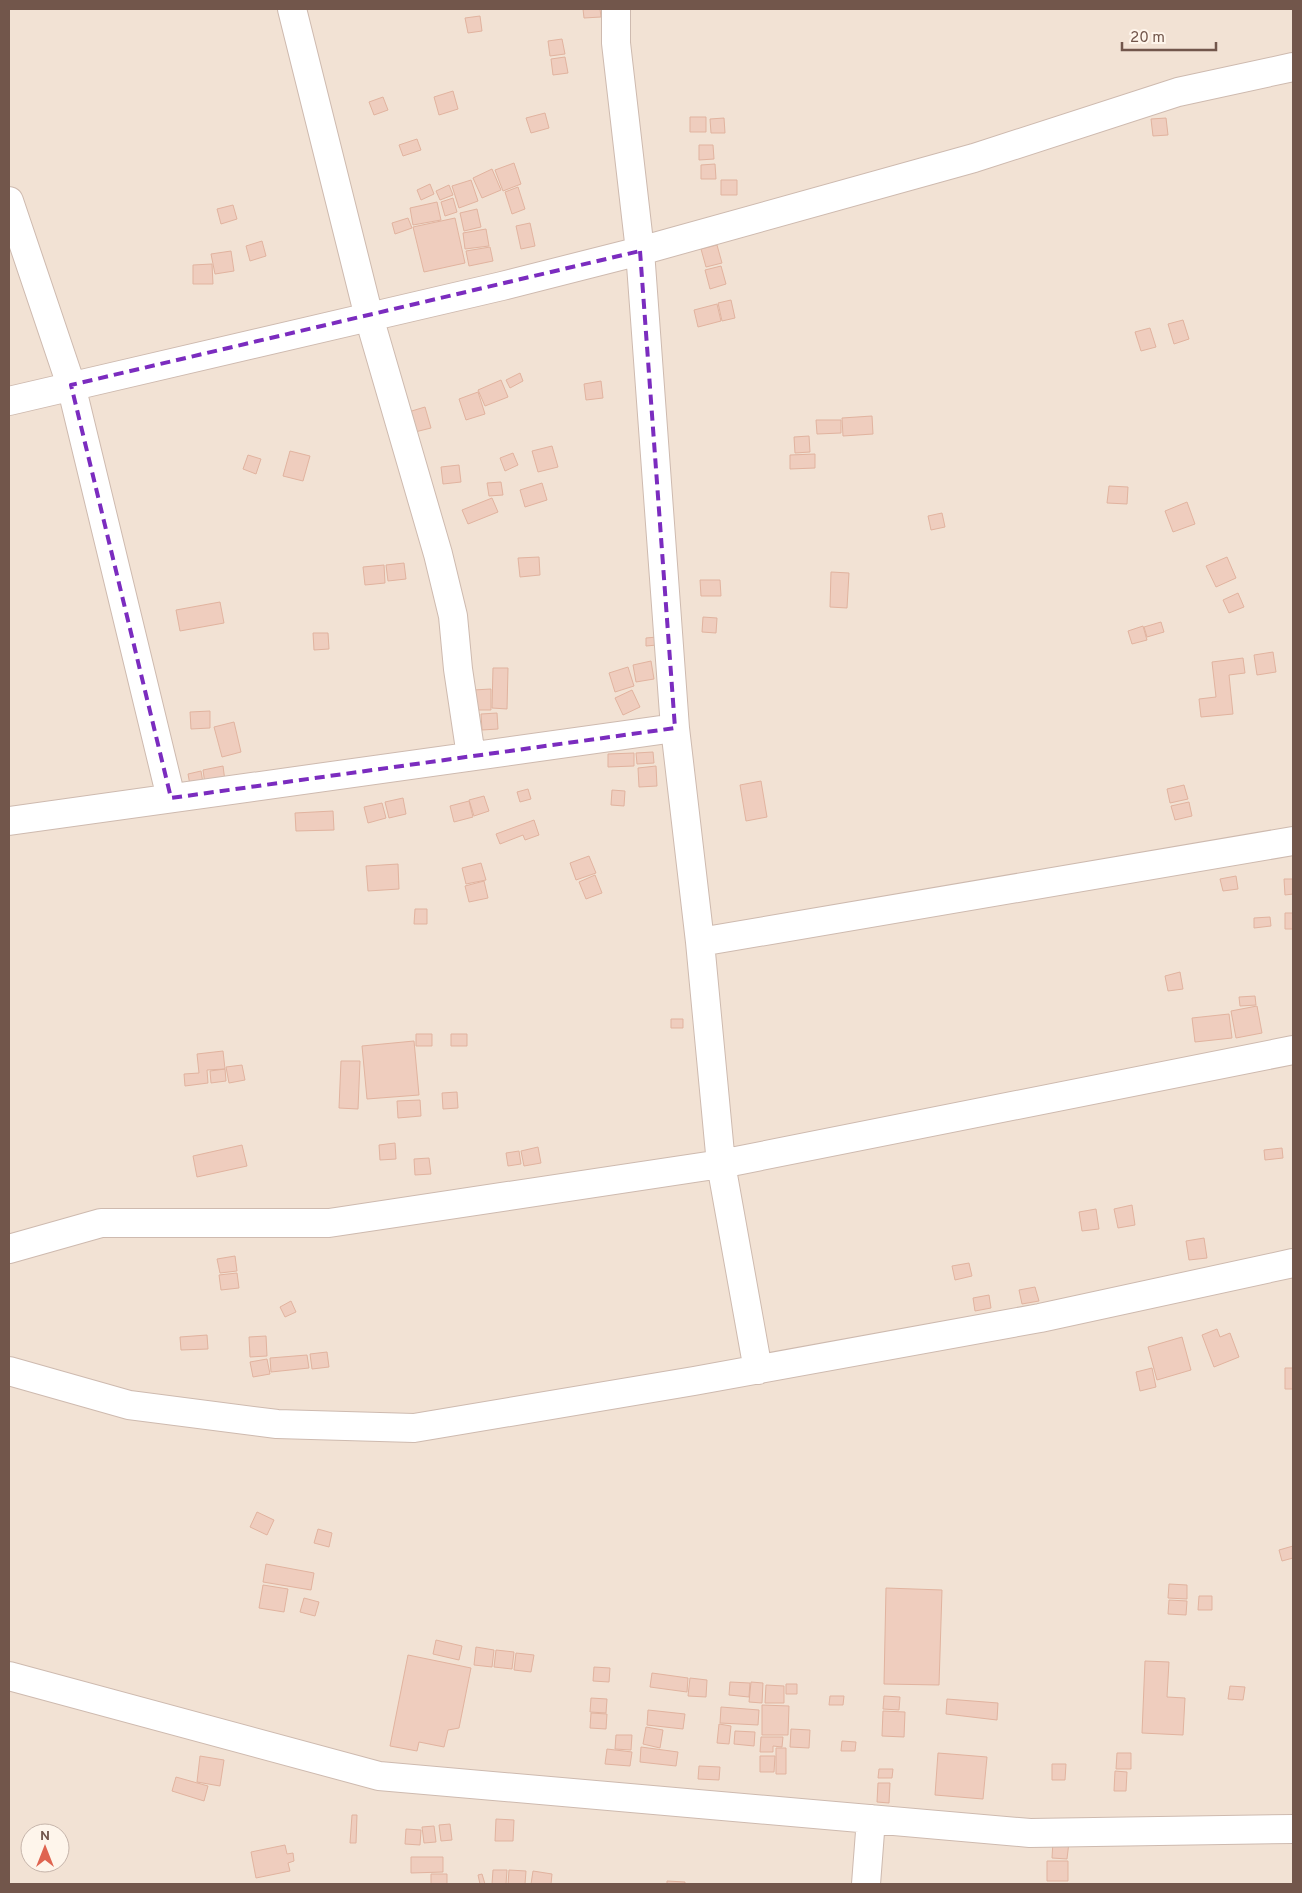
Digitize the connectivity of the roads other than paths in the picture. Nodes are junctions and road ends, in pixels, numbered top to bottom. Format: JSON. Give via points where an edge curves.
{"nodes":[{"id":1,"x":292,"y":9,"type":"edge"},
{"id":2,"x":616,"y":9,"type":"edge"},
{"id":3,"x":1293,"y":67,"type":"edge"},
{"id":4,"x":9,"y":201,"type":"edge"},
{"id":5,"x":640,"y":251,"type":"junction"},
{"id":6,"x":369,"y":317,"type":"junction"},
{"id":7,"x":70,"y":385,"type":"junction"},
{"id":8,"x":9,"y":401,"type":"edge"},
{"id":9,"x":675,"y":728,"type":"junction"},
{"id":10,"x":470,"y":756,"type":"junction"},
{"id":11,"x":171,"y":798,"type":"junction"},
{"id":12,"x":9,"y":821,"type":"edge"},
{"id":13,"x":1293,"y":841,"type":"edge"},
{"id":14,"x":700,"y":942,"type":"junction"},
{"id":15,"x":1293,"y":1050,"type":"edge"},
{"id":16,"x":720,"y":1164,"type":"junction"},
{"id":17,"x":9,"y":1248,"type":"edge"},
{"id":18,"x":1293,"y":1263,"type":"edge"},
{"id":19,"x":758,"y":1370,"type":"junction"},
{"id":20,"x":9,"y":1371,"type":"edge"},
{"id":21,"x":9,"y":1676,"type":"edge"},
{"id":22,"x":872,"y":1819,"type":"junction"},
{"id":23,"x":1293,"y":1829,"type":"edge"},
{"id":24,"x":866,"y":1884,"type":"edge"}],
"edges":[{"from":1,"to":6,"type":"street"},
{"from":2,"to":5,"type":"street","via":[[616,43]]},
{"from":3,"to":5,"type":"street","via":[[1178,92],[974,158]]},
{"from":4,"to":7,"type":"street"},
{"from":5,"to":6,"type":"street"},
{"from":5,"to":9,"type":"street"},
{"from":6,"to":7,"type":"street"},
{"from":6,"to":10,"type":"street","via":[[453,616]]},
{"from":7,"to":8,"type":"street"},
{"from":7,"to":11,"type":"street"},
{"from":9,"to":10,"type":"street"},
{"from":9,"to":14,"type":"street"},
{"from":10,"to":11,"type":"street"},
{"from":11,"to":12,"type":"street"},
{"from":13,"to":14,"type":"street"},
{"from":14,"to":16,"type":"street"},
{"from":15,"to":16,"type":"street"},
{"from":16,"to":17,"type":"street","via":[[329,1223],[101,1223]]},
{"from":16,"to":19,"type":"street"},
{"from":18,"to":19,"type":"street","via":[[1040,1318]]},
{"from":19,"to":20,"type":"street","via":[[414,1428],[277,1424],[129,1405]]},
{"from":21,"to":22,"type":"street","via":[[380,1776]]},
{"from":22,"to":23,"type":"street","via":[[1030,1833]]},
{"from":22,"to":24,"type":"street"}]}
